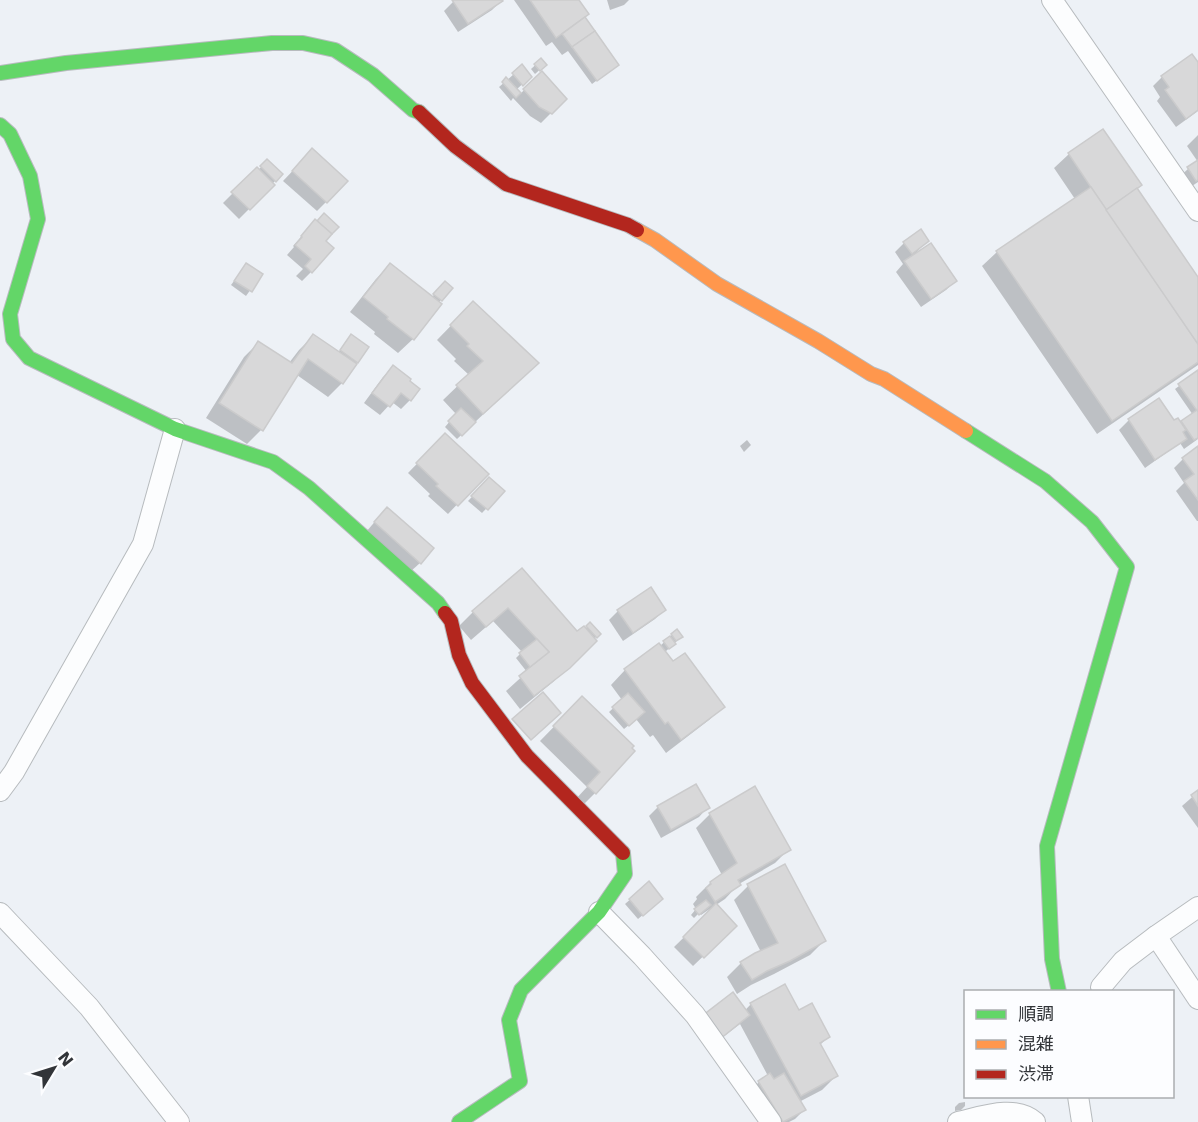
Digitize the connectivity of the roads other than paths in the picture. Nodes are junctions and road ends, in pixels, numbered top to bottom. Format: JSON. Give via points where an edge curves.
{"nodes":[{"id":1,"x":1052,"y":0,"type":"edge"},
{"id":2,"x":0,"y":73,"type":"edge"},
{"id":3,"x":0,"y":125,"type":"edge"},
{"id":4,"x":1198,"y":211,"type":"edge"},
{"id":5,"x":175,"y":429,"type":"junction"},
{"id":6,"x":0,"y":791,"type":"edge"},
{"id":7,"x":1198,"y":907,"type":"edge"},
{"id":8,"x":599,"y":912,"type":"junction"},
{"id":9,"x":0,"y":913,"type":"edge"},
{"id":10,"x":1156,"y":936,"type":"junction"},
{"id":11,"x":1101,"y":987,"type":"dead end"},
{"id":12,"x":1059,"y":990,"type":"edge"},
{"id":13,"x":1198,"y":999,"type":"edge"},
{"id":14,"x":1078,"y":1098,"type":"edge"},
{"id":15,"x":178,"y":1122,"type":"edge"},
{"id":16,"x":459,"y":1122,"type":"edge"},
{"id":17,"x":771,"y":1122,"type":"edge"},
{"id":18,"x":957,"y":1122,"type":"edge"},
{"id":19,"x":1035,"y":1122,"type":"edge"},
{"id":20,"x":1082,"y":1122,"type":"edge"}],
"edges":[{"from":1,"to":4,"type":"street"},
{"from":2,"to":12,"type":"street","via":[[272,43],[303,43],[335,51],[373,75],[506,184],[628,225],[717,284],[884,379],[1045,481],[1092,522],[1127,567],[1047,846],[1052,959]]},
{"from":3,"to":5,"type":"street","via":[[10,134],[30,176],[38,219],[10,314],[14,339],[29,358]]},
{"from":5,"to":6,"type":"street","via":[[143,544]]},
{"from":5,"to":8,"type":"street","via":[[273,462],[309,488],[438,603],[451,621],[459,655],[472,683],[527,756],[624,854],[625,874]]},
{"from":7,"to":10,"type":"street"},
{"from":8,"to":16,"type":"street","via":[[521,990],[509,1020],[520,1081]]},
{"from":8,"to":17,"type":"street","via":[[695,1015]]},
{"from":9,"to":15,"type":"street","via":[[89,1007]]},
{"from":10,"to":11,"type":"street","via":[[1123,961]]},
{"from":10,"to":13,"type":"street"},
{"from":14,"to":20,"type":"street"},
{"from":18,"to":19,"type":"street","via":[[1007,1112],[1029,1116]]}]}
